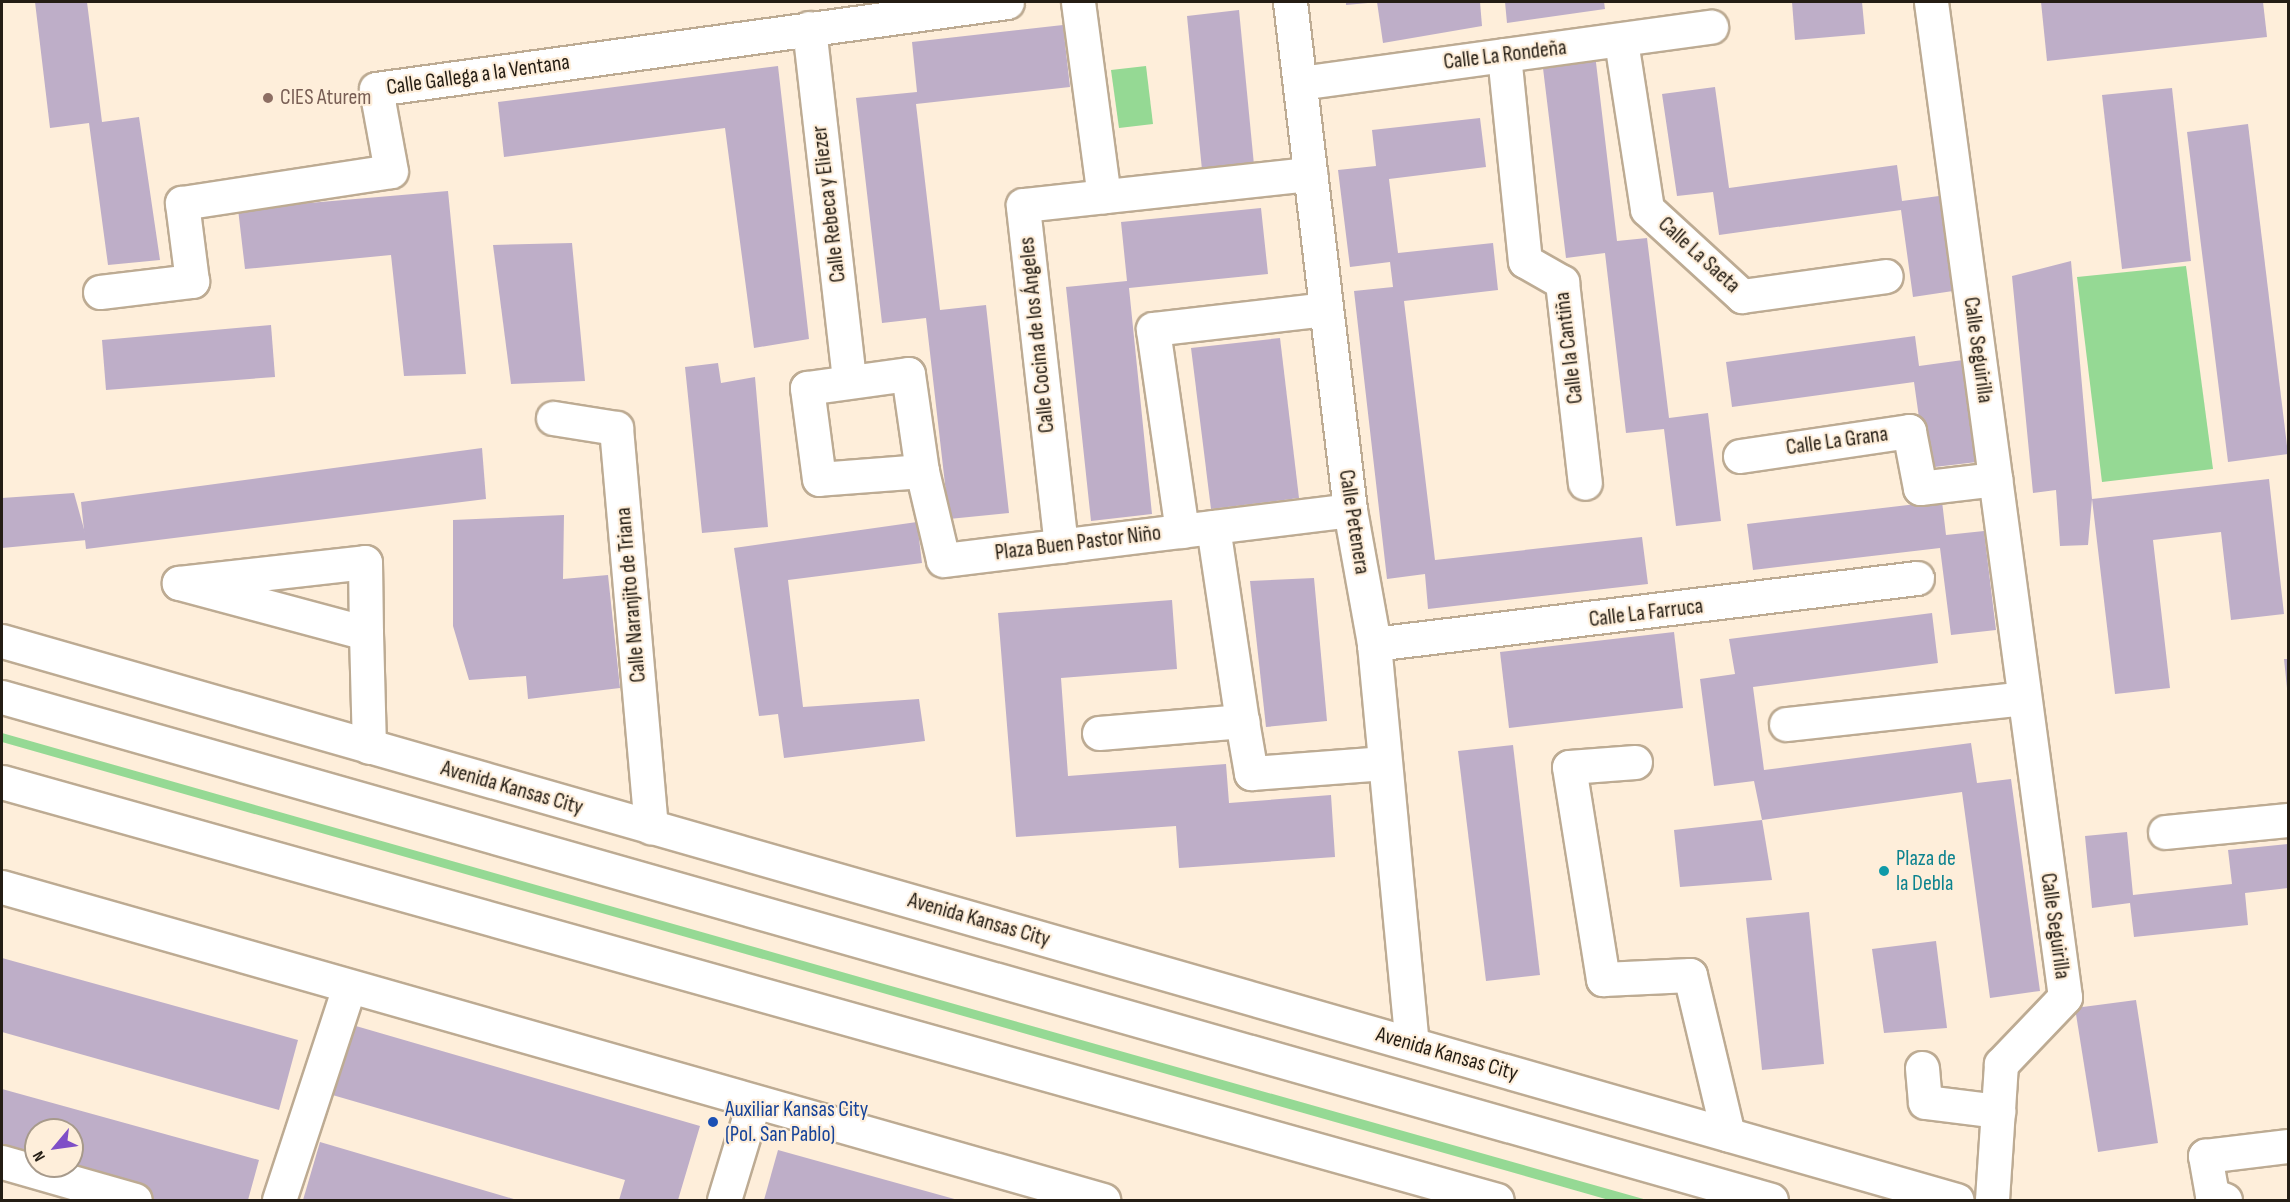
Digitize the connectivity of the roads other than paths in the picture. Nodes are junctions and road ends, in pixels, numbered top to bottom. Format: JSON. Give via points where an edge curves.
{"nodes":[{"id":1,"x":996,"y":2,"type":"edge"},
{"id":2,"x":1078,"y":2,"type":"edge"},
{"id":3,"x":1290,"y":2,"type":"edge"},
{"id":4,"x":1931,"y":2,"type":"edge"},
{"id":5,"x":1711,"y":27,"type":"dead end"},
{"id":6,"x":809,"y":28,"type":"junction"},
{"id":7,"x":1621,"y":41,"type":"junction"},
{"id":8,"x":1504,"y":55,"type":"junction"},
{"id":9,"x":1300,"y":83,"type":"junction"},
{"id":10,"x":1310,"y":174,"type":"junction"},
{"id":11,"x":1104,"y":196,"type":"junction"},
{"id":12,"x":1886,"y":276,"type":"dead end"},
{"id":13,"x":100,"y":292,"type":"dead end"},
{"id":14,"x":1326,"y":309,"type":"junction"},
{"id":15,"x":849,"y":380,"type":"junction"},
{"id":16,"x":553,"y":418,"type":"dead end"},
{"id":17,"x":1740,"y":456,"type":"dead end"},
{"id":18,"x":922,"y":471,"type":"junction"},
{"id":19,"x":1995,"y":479,"type":"junction"},
{"id":20,"x":1584,"y":483,"type":"dead end"},
{"id":21,"x":1350,"y":510,"type":"junction"},
{"id":22,"x":1198,"y":529,"type":"junction"},
{"id":23,"x":1061,"y":546,"type":"junction"},
{"id":24,"x":1917,"y":578,"type":"dead end"},
{"id":25,"x":366,"y":633,"type":"junction"},
{"id":26,"x":2,"y":641,"type":"edge"},
{"id":27,"x":1374,"y":644,"type":"junction"},
{"id":28,"x":2,"y":697,"type":"edge"},
{"id":29,"x":2024,"y":698,"type":"junction"},
{"id":30,"x":1242,"y":721,"type":"junction"},
{"id":31,"x":1786,"y":724,"type":"dead end"},
{"id":32,"x":1099,"y":733,"type":"dead end"},
{"id":33,"x":369,"y":747,"type":"junction"},
{"id":34,"x":1635,"y":762,"type":"dead end"},
{"id":35,"x":1385,"y":763,"type":"junction"},
{"id":36,"x":2,"y":782,"type":"edge"},
{"id":37,"x":2289,"y":820,"type":"edge"},
{"id":38,"x":651,"y":826,"type":"junction"},
{"id":39,"x":2165,"y":832,"type":"dead end"},
{"id":40,"x":2,"y":887,"type":"edge"},
{"id":41,"x":349,"y":987,"type":"junction"},
{"id":42,"x":1412,"y":1043,"type":"junction"},
{"id":43,"x":1922,"y":1068,"type":"dead end"},
{"id":44,"x":754,"y":1101,"type":"junction"},
{"id":45,"x":1998,"y":1111,"type":"junction"},
{"id":46,"x":1728,"y":1135,"type":"junction"},
{"id":47,"x":2289,"y":1146,"type":"edge"},
{"id":48,"x":2,"y":1162,"type":"edge"},
{"id":49,"x":135,"y":1200,"type":"edge"},
{"id":50,"x":279,"y":1200,"type":"edge"},
{"id":51,"x":723,"y":1200,"type":"edge"},
{"id":52,"x":1103,"y":1200,"type":"edge"},
{"id":53,"x":1497,"y":1200,"type":"edge"},
{"id":54,"x":1771,"y":1200,"type":"edge"},
{"id":55,"x":1957,"y":1200,"type":"edge"},
{"id":56,"x":1992,"y":1200,"type":"edge"},
{"id":57,"x":2225,"y":1200,"type":"edge"}],
"edges":[{"from":1,"to":6,"type":"street","name":"Calle Gallega a la Ventana"},
{"from":2,"to":11,"type":"street"},
{"from":3,"to":9,"type":"street","name":"Calle Petenera"},
{"from":4,"to":19,"type":"street","name":"Calle Seguirilla"},
{"from":5,"to":7,"type":"street","name":"Calle La Rondeña"},
{"from":6,"to":13,"type":"street","name":"Calle Gallega a la Ventana","via":[[376,89],[391,171],[182,202],[192,280]]},
{"from":6,"to":15,"type":"street","name":"Calle Rebeca y Eliezer"},
{"from":7,"to":8,"type":"street","name":"Calle La Rondeña"},
{"from":7,"to":12,"type":"street","name":"Calle La Saeta","via":[[1647,209],[1742,296]]},
{"from":8,"to":9,"type":"street","name":"Calle La Rondeña"},
{"from":8,"to":20,"type":"street","name":"Calle la Cantiña","via":[[1525,261],[1562,282]]},
{"from":9,"to":10,"type":"street","name":"Calle Petenera"},
{"from":10,"to":11,"type":"street","name":"Calle Cocina de los Ángeles"},
{"from":10,"to":14,"type":"street","name":"Calle Petenera"},
{"from":11,"to":23,"type":"street","name":"Calle Cocina de los Ángeles","via":[[1023,205]]},
{"from":14,"to":21,"type":"street","name":"Calle Petenera"},
{"from":14,"to":22,"type":"street","via":[[1153,329]]},
{"from":15,"to":18,"type":"street","via":[[908,374]]},
{"from":15,"to":18,"type":"street","via":[[807,388],[819,478]]},
{"from":16,"to":38,"type":"street","name":"Calle Naranjito de Triana","via":[[616,428]]},
{"from":17,"to":19,"type":"street","name":"Calle La Grana","via":[[1909,431],[1920,488]]},
{"from":18,"to":23,"type":"street","name":"Plaza Buen Pastor Niño","via":[[943,560]]},
{"from":19,"to":29,"type":"street","name":"Calle Seguirilla"},
{"from":21,"to":22,"type":"street","name":"Plaza Buen Pastor Niño"},
{"from":21,"to":27,"type":"street","name":"Calle Petenera"},
{"from":22,"to":23,"type":"street","name":"Plaza Buen Pastor Niño"},
{"from":22,"to":30,"type":"street"},
{"from":24,"to":27,"type":"street","name":"Calle La Farruca"},
{"from":25,"to":25,"type":"street","via":[[365,562],[179,583]]},
{"from":25,"to":33,"type":"street"},
{"from":26,"to":33,"type":"street","name":"Avenida Kansas City"},
{"from":27,"to":35,"type":"street","name":"Calle Petenera"},
{"from":28,"to":54,"type":"street"},
{"from":29,"to":31,"type":"street"},
{"from":29,"to":45,"type":"street","name":"Calle Seguirilla","via":[[2065,997],[2001,1064]]},
{"from":30,"to":32,"type":"street"},
{"from":30,"to":35,"type":"street","via":[[1251,773]]},
{"from":33,"to":38,"type":"street","name":"Avenida Kansas City"},
{"from":34,"to":46,"type":"street","via":[[1569,767],[1603,979],[1690,975]]},
{"from":35,"to":42,"type":"street","name":"Calle Petenera"},
{"from":36,"to":53,"type":"street"},
{"from":37,"to":39,"type":"street"},
{"from":38,"to":42,"type":"street","name":"Avenida Kansas City"},
{"from":40,"to":41,"type":"street"},
{"from":41,"to":44,"type":"street"},
{"from":41,"to":50,"type":"street"},
{"from":42,"to":46,"type":"street","name":"Avenida Kansas City"},
{"from":43,"to":45,"type":"street","via":[[1925,1102]]},
{"from":44,"to":51,"type":"street"},
{"from":44,"to":52,"type":"street"},
{"from":45,"to":56,"type":"street","name":"Calle Seguirilla"},
{"from":46,"to":55,"type":"street","name":"Avenida Kansas City"},
{"from":47,"to":57,"type":"street","via":[[2205,1156],[2212,1195]]},
{"from":48,"to":49,"type":"street"}]}
